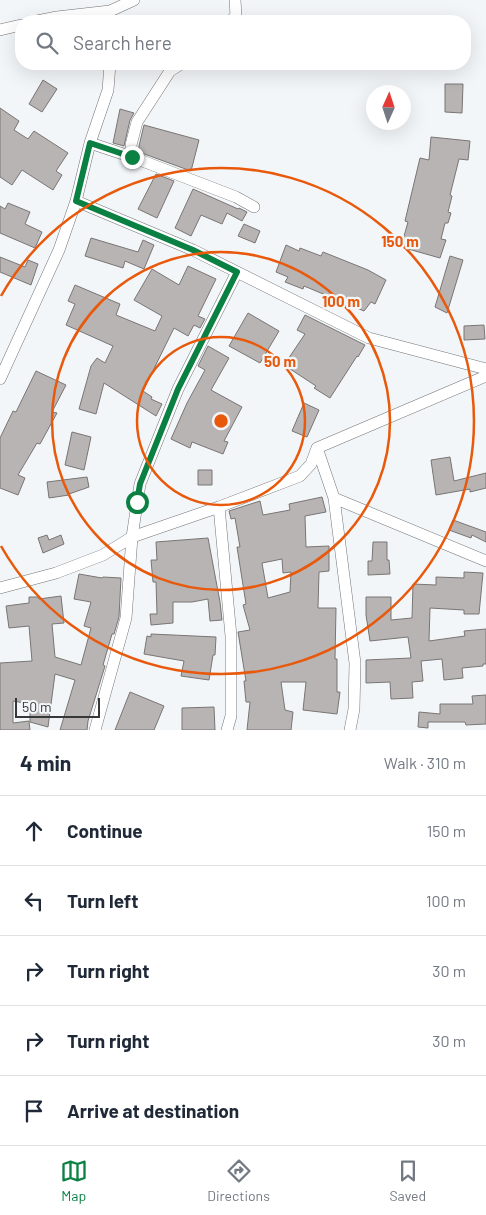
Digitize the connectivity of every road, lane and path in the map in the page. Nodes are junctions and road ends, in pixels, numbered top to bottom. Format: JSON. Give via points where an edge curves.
{"nodes":[{"id":1,"x":134,"y":0,"type":"edge"},
{"id":2,"x":236,"y":0,"type":"edge"},
{"id":3,"x":112,"y":15,"type":"edge"},
{"id":4,"x":236,"y":15,"type":"edge"},
{"id":5,"x":15,"y":26,"type":"edge"},
{"id":6,"x":0,"y":30,"type":"edge"},
{"id":7,"x":110,"y":70,"type":"edge"},
{"id":8,"x":172,"y":70,"type":"edge"},
{"id":9,"x":90,"y":143,"type":"junction"},
{"id":10,"x":132,"y":157,"type":"junction"},
{"id":11,"x":76,"y":201,"type":"junction"},
{"id":12,"x":254,"y":207,"type":"dead end"},
{"id":13,"x":237,"y":272,"type":"junction"},
{"id":14,"x":486,"y":369,"type":"edge"},
{"id":15,"x":486,"y":376,"type":"edge"},
{"id":16,"x":0,"y":379,"type":"edge"},
{"id":17,"x":317,"y":448,"type":"junction"},
{"id":18,"x":334,"y":498,"type":"junction"},
{"id":19,"x":218,"y":507,"type":"junction"},
{"id":20,"x":132,"y":537,"type":"junction"},
{"id":21,"x":486,"y":561,"type":"edge"},
{"id":22,"x":0,"y":588,"type":"edge"},
{"id":23,"x":95,"y":730,"type":"edge"},
{"id":24,"x":227,"y":730,"type":"edge"},
{"id":25,"x":350,"y":730,"type":"edge"}],
"edges":[{"from":1,"to":3,"type":"street"},
{"from":2,"to":4,"type":"street"},
{"from":5,"to":6,"type":"street"},
{"from":7,"to":9,"type":"street","via":[[108,90]]},
{"from":8,"to":10,"type":"street","via":[[137,122],[130,146]]},
{"from":9,"to":10,"type":"street"},
{"from":9,"to":11,"type":"street"},
{"from":10,"to":12,"type":"street"},
{"from":11,"to":13,"type":"street"},
{"from":11,"to":16,"type":"street","via":[[59,250]]},
{"from":13,"to":14,"type":"street","via":[[369,338]]},
{"from":13,"to":20,"type":"street","via":[[167,415],[140,484]]},
{"from":15,"to":17,"type":"street"},
{"from":17,"to":18,"type":"street"},
{"from":17,"to":19,"type":"street","via":[[312,464],[300,476]]},
{"from":18,"to":21,"type":"street"},
{"from":18,"to":25,"type":"street","via":[[355,663]]},
{"from":19,"to":20,"type":"street"},
{"from":19,"to":24,"type":"street","via":[[231,636],[231,716]]},
{"from":20,"to":22,"type":"street","via":[[103,554],[56,573]]},
{"from":20,"to":23,"type":"street","via":[[126,618]]}]}
